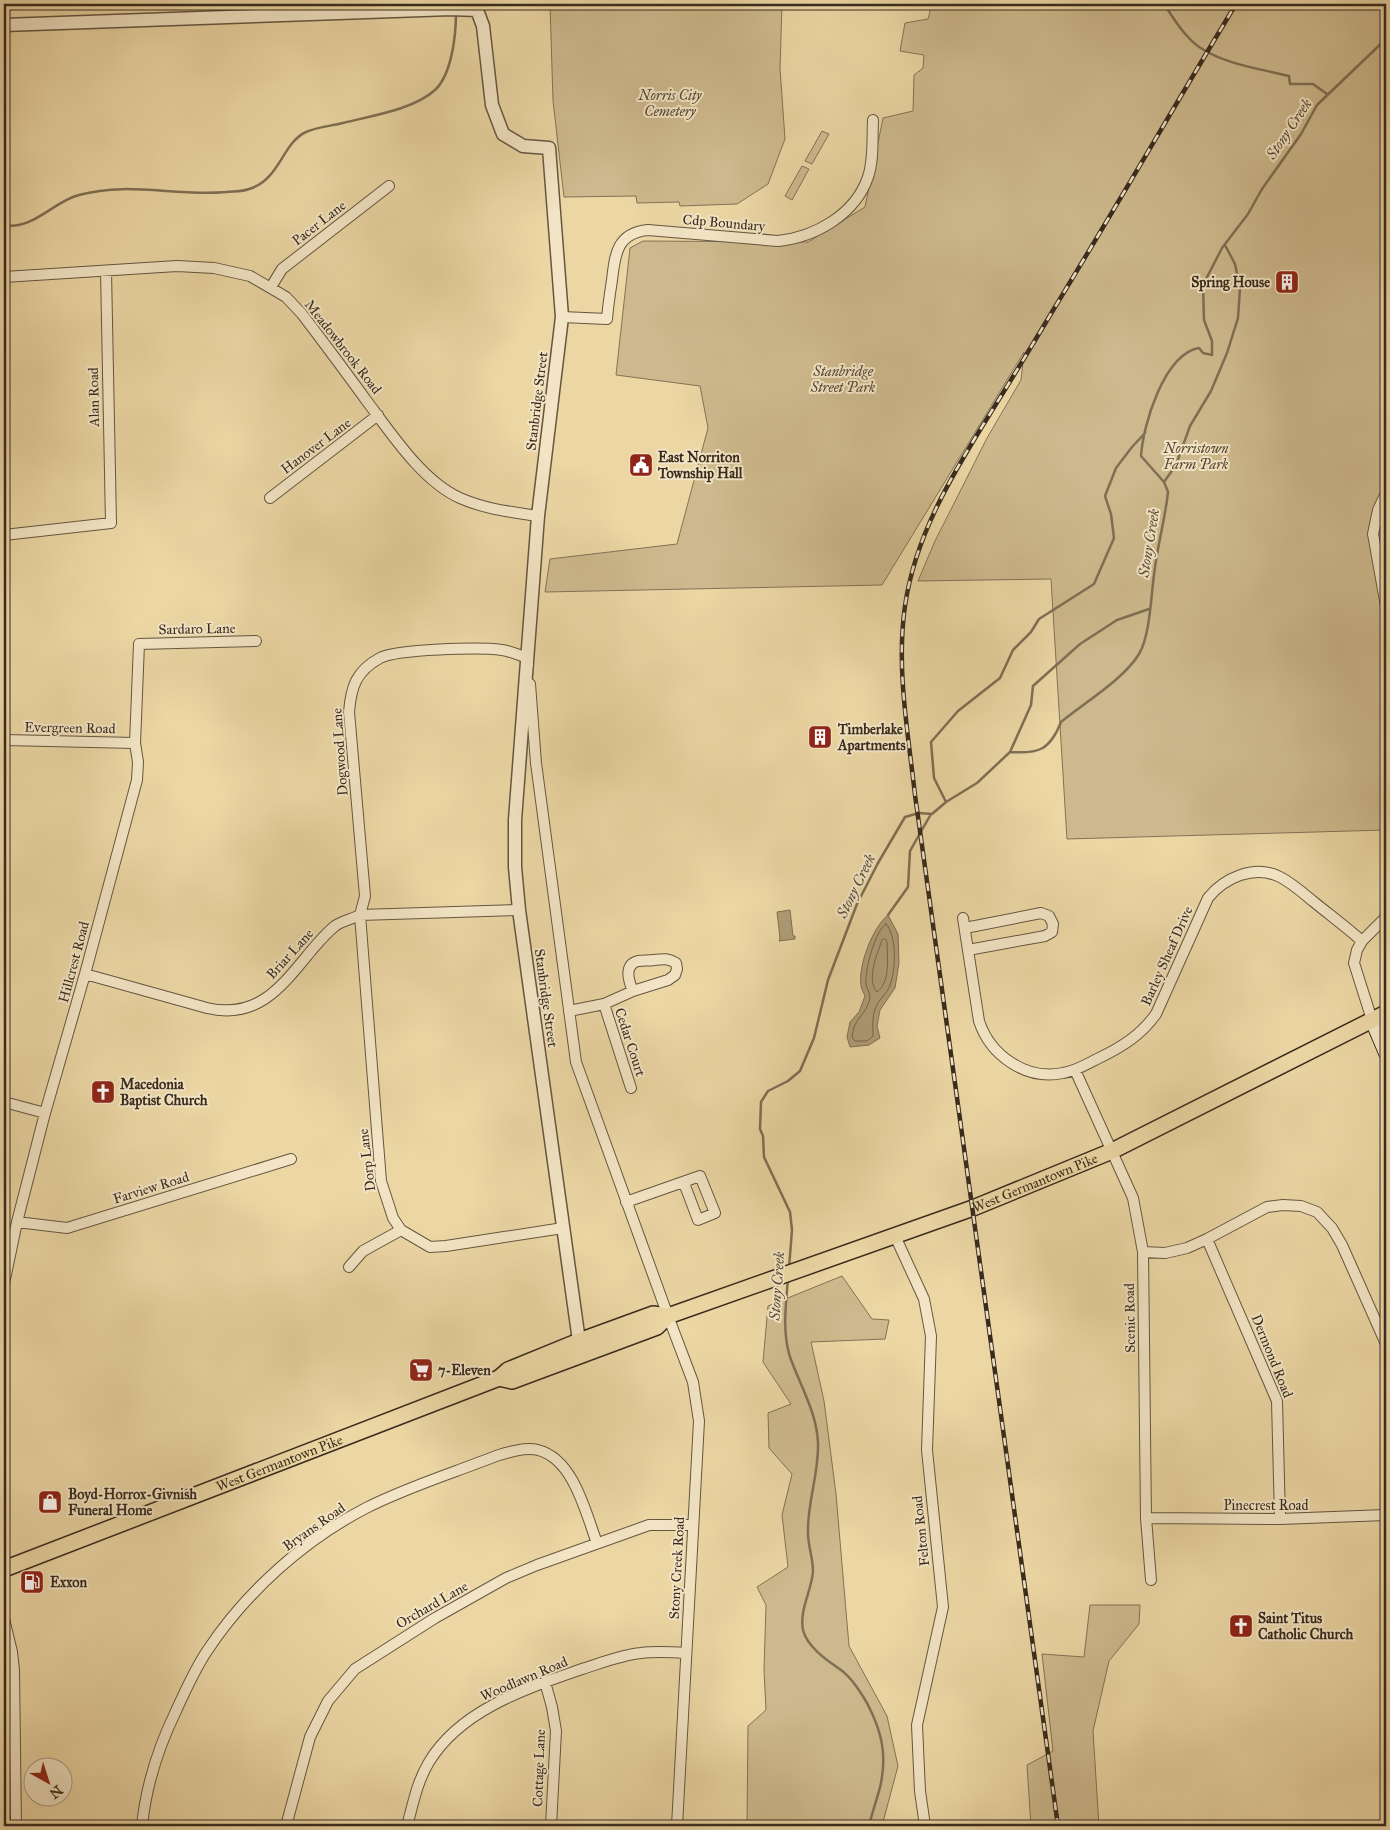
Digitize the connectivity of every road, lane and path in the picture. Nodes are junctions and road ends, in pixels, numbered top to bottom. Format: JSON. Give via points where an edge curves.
{"nodes":[{"id":1,"x":4,"y":25,"type":"edge"},
{"id":2,"x":873,"y":120,"type":"dead end"},
{"id":3,"x":389,"y":186,"type":"dead end"},
{"id":4,"x":106,"y":271,"type":"junction"},
{"id":5,"x":4,"y":277,"type":"edge"},
{"id":6,"x":271,"y":288,"type":"junction"},
{"id":7,"x":562,"y":317,"type":"junction"},
{"id":8,"x":378,"y":416,"type":"junction"},
{"id":9,"x":1386,"y":493,"type":"edge"},
{"id":10,"x":270,"y":498,"type":"dead end"},
{"id":11,"x":538,"y":516,"type":"junction"},
{"id":12,"x":4,"y":535,"type":"edge"},
{"id":13,"x":1386,"y":606,"type":"edge"},
{"id":14,"x":256,"y":641,"type":"dead end"},
{"id":15,"x":140,"y":644,"type":"joint"},
{"id":16,"x":528,"y":658,"type":"junction"},
{"id":17,"x":4,"y":740,"type":"edge"},
{"id":18,"x":135,"y":743,"type":"junction"},
{"id":19,"x":519,"y":910,"type":"junction"},
{"id":20,"x":360,"y":915,"type":"junction"},
{"id":21,"x":1386,"y":916,"type":"edge"},
{"id":22,"x":1362,"y":941,"type":"junction"},
{"id":23,"x":968,"y":950,"type":"junction"},
{"id":24,"x":86,"y":974,"type":"junction"},
{"id":25,"x":633,"y":992,"type":"junction"},
{"id":26,"x":604,"y":1004,"type":"junction"},
{"id":27,"x":569,"y":1011,"type":"junction"},
{"id":28,"x":1386,"y":1012,"type":"edge"},
{"id":29,"x":1372,"y":1020,"type":"junction"},
{"id":30,"x":1386,"y":1053,"type":"edge"},
{"id":31,"x":1075,"y":1070,"type":"junction"},
{"id":32,"x":631,"y":1088,"type":"dead end"},
{"id":33,"x":4,"y":1102,"type":"edge"},
{"id":34,"x":45,"y":1114,"type":"junction"},
{"id":35,"x":1112,"y":1151,"type":"junction"},
{"id":36,"x":291,"y":1159,"type":"dead end"},
{"id":37,"x":684,"y":1183,"type":"dead end"},
{"id":38,"x":626,"y":1202,"type":"junction"},
{"id":39,"x":17,"y":1222,"type":"junction"},
{"id":40,"x":563,"y":1228,"type":"junction"},
{"id":41,"x":401,"y":1230,"type":"junction"},
{"id":42,"x":895,"y":1236,"type":"junction"},
{"id":43,"x":1207,"y":1239,"type":"junction"},
{"id":44,"x":1143,"y":1252,"type":"junction"},
{"id":45,"x":349,"y":1267,"type":"dead end"},
{"id":46,"x":4,"y":1284,"type":"edge"},
{"id":47,"x":668,"y":1316,"type":"junction"},
{"id":48,"x":578,"y":1341,"type":"junction"},
{"id":49,"x":1386,"y":1344,"type":"edge"},
{"id":50,"x":499,"y":1378,"type":"junction"},
{"id":51,"x":1386,"y":1515,"type":"edge"},
{"id":52,"x":1146,"y":1518,"type":"junction"},
{"id":53,"x":1280,"y":1519,"type":"junction"},
{"id":54,"x":693,"y":1525,"type":"junction"},
{"id":55,"x":597,"y":1543,"type":"junction"},
{"id":56,"x":4,"y":1569,"type":"edge"},
{"id":57,"x":1150,"y":1580,"type":"dead end"},
{"id":58,"x":4,"y":1619,"type":"edge"},
{"id":59,"x":686,"y":1653,"type":"junction"},
{"id":60,"x":544,"y":1682,"type":"junction"},
{"id":61,"x":16,"y":1826,"type":"edge"},
{"id":62,"x":142,"y":1826,"type":"edge"},
{"id":63,"x":286,"y":1826,"type":"edge"},
{"id":64,"x":407,"y":1826,"type":"edge"},
{"id":65,"x":550,"y":1826,"type":"edge"},
{"id":66,"x":677,"y":1826,"type":"edge"},
{"id":67,"x":925,"y":1826,"type":"edge"}],
"edges":[{"from":1,"to":7,"type":"street","name":"Stanbridge Street","via":[[477,10],[483,26],[492,104],[504,134],[523,146],[549,148]]},
{"from":2,"to":7,"type":"street","name":"Cdp Boundary","via":[[872,161],[868,178],[841,216],[821,229],[778,241],[640,231],[622,242],[616,254],[607,319]]},
{"from":3,"to":6,"type":"street","name":"Pacer Lane","via":[[282,269]]},
{"from":4,"to":5,"type":"street","name":"Meadowbrook Road"},
{"from":4,"to":6,"type":"street","name":"Meadowbrook Road","via":[[177,266],[214,268],[250,276]]},
{"from":4,"to":12,"type":"street","name":"Alan Road","via":[[111,523]]},
{"from":6,"to":8,"type":"street","name":"Meadowbrook Road","via":[[286,297],[302,314]]},
{"from":7,"to":11,"type":"street","name":"Stanbridge Street"},
{"from":8,"to":10,"type":"street","name":"Hanover Lane"},
{"from":8,"to":11,"type":"street","name":"Meadowbrook Road","via":[[407,453],[443,488],[476,504]]},
{"from":9,"to":13,"type":"street","via":[[1373,534]]},
{"from":11,"to":16,"type":"street","name":"Stanbridge Street"},
{"from":14,"to":15,"type":"street","name":"Sardaro Lane"},
{"from":15,"to":18,"type":"street","name":"Hillcrest Road"},
{"from":16,"to":19,"type":"street","name":"Stanbridge Street","via":[[515,820]]},
{"from":16,"to":20,"type":"street","name":"Dogwood Lane","via":[[504,650],[478,649],[395,654],[369,665],[358,676],[351,690],[349,712],[365,896]]},
{"from":16,"to":27,"type":"street","name":"Stanbridge Street","via":[[536,763]]},
{"from":17,"to":18,"type":"street","name":"Evergreen Road"},
{"from":18,"to":24,"type":"street","name":"Hillcrest Road","via":[[137,780]]},
{"from":19,"to":20,"type":"street","name":"Briar Lane"},
{"from":19,"to":40,"type":"street","name":"Stanbridge Street"},
{"from":20,"to":24,"type":"street","name":"Briar Lane","via":[[336,926],[276,990],[251,1007],[236,1011],[207,1008]]},
{"from":20,"to":41,"type":"street","name":"Dorp Lane","via":[[381,1181],[393,1218]]},
{"from":21,"to":22,"type":"street"},
{"from":22,"to":29,"type":"street","via":[[1356,950],[1354,963]]},
{"from":22,"to":31,"type":"street","name":"Barley Sheaf Drive","via":[[1278,876],[1260,872],[1232,878],[1208,898],[1151,1021],[1127,1044]]},
{"from":23,"to":23,"type":"street","name":"Barley Sheaf Drive","via":[[964,923],[1041,913],[1049,916],[1054,924],[1052,932],[1045,936]]},
{"from":23,"to":31,"type":"street","name":"Barley Sheaf Drive","via":[[979,1021],[997,1051],[1006,1060],[1026,1070],[1055,1074]]},
{"from":24,"to":34,"type":"street","name":"Hillcrest Road"},
{"from":25,"to":25,"type":"street","via":[[668,980],[675,975],[676,963],[662,959],[632,964],[628,978]]},
{"from":25,"to":26,"type":"street"},
{"from":26,"to":27,"type":"street"},
{"from":26,"to":32,"type":"street","name":"Cedar Court"},
{"from":27,"to":38,"type":"street","name":"Stanbridge Street","via":[[576,1062]]},
{"from":28,"to":29,"type":"main road","name":"West Germantown Pike"},
{"from":29,"to":30,"type":"main road"},
{"from":29,"to":35,"type":"main road","name":"West Germantown Pike"},
{"from":31,"to":35,"type":"street","name":"Scenic Road"},
{"from":33,"to":34,"type":"street"},
{"from":34,"to":39,"type":"street","name":"Hillcrest Road"},
{"from":35,"to":42,"type":"main road","name":"West Germantown Pike"},
{"from":35,"to":44,"type":"street","name":"Scenic Road","via":[[1133,1198]]},
{"from":36,"to":39,"type":"street","name":"Farview Road","via":[[67,1228]]},
{"from":37,"to":38,"type":"street"},
{"from":38,"to":47,"type":"street","name":"Stanbridge Street"},
{"from":39,"to":46,"type":"street","name":"Hillcrest Road"},
{"from":40,"to":41,"type":"street","via":[[430,1247]]},
{"from":40,"to":48,"type":"street","name":"Stanbridge Street"},
{"from":41,"to":45,"type":"street","via":[[363,1251]]},
{"from":42,"to":47,"type":"main road","name":"West Germantown Pike"},
{"from":42,"to":67,"type":"street","name":"Felton Road","via":[[924,1299],[931,1336],[927,1450],[943,1607],[917,1725]]},
{"from":43,"to":44,"type":"street","via":[[1165,1253]]},
{"from":43,"to":49,"type":"street","via":[[1267,1207],[1301,1206],[1317,1212],[1342,1245]]},
{"from":43,"to":53,"type":"street","name":"Dermond Road","via":[[1275,1392]]},
{"from":44,"to":52,"type":"street","name":"Scenic Road"},
{"from":47,"to":48,"type":"main road","name":"West Germantown Pike","via":[[652,1314]]},
{"from":47,"to":50,"type":"main road","name":"West Germantown Pike","via":[[657,1327],[512,1381]]},
{"from":47,"to":54,"type":"street","name":"Stony Creek Road","via":[[693,1382],[699,1421]]},
{"from":48,"to":50,"type":"main road","name":"West Germantown Pike","via":[[508,1370]]},
{"from":50,"to":56,"type":"main road","name":"West Germantown Pike"},
{"from":51,"to":53,"type":"street","name":"Pinecrest Road"},
{"from":52,"to":53,"type":"street","name":"Pinecrest Road"},
{"from":52,"to":57,"type":"street","name":"Scenic Road"},
{"from":54,"to":55,"type":"street","name":"Orchard Lane","via":[[649,1525]]},
{"from":54,"to":59,"type":"street","name":"Stony Creek Road"},
{"from":55,"to":62,"type":"street","name":"Bryans Road","via":[[572,1478],[552,1457],[539,1450],[512,1451],[496,1456],[366,1508],[332,1528],[265,1582],[206,1652],[154,1763]]},
{"from":55,"to":63,"type":"street","name":"Orchard Lane","via":[[506,1578],[355,1669],[328,1700],[310,1737]]},
{"from":58,"to":61,"type":"street","via":[[14,1670]]},
{"from":59,"to":60,"type":"street","name":"Woodlawn Road","via":[[641,1653],[616,1658]]},
{"from":59,"to":66,"type":"street","name":"Stony Creek Road"},
{"from":60,"to":64,"type":"street","name":"Woodlawn Road","via":[[484,1710],[446,1741],[418,1784]]},
{"from":60,"to":65,"type":"street","name":"Cottage Lane","via":[[556,1731]]}]}
